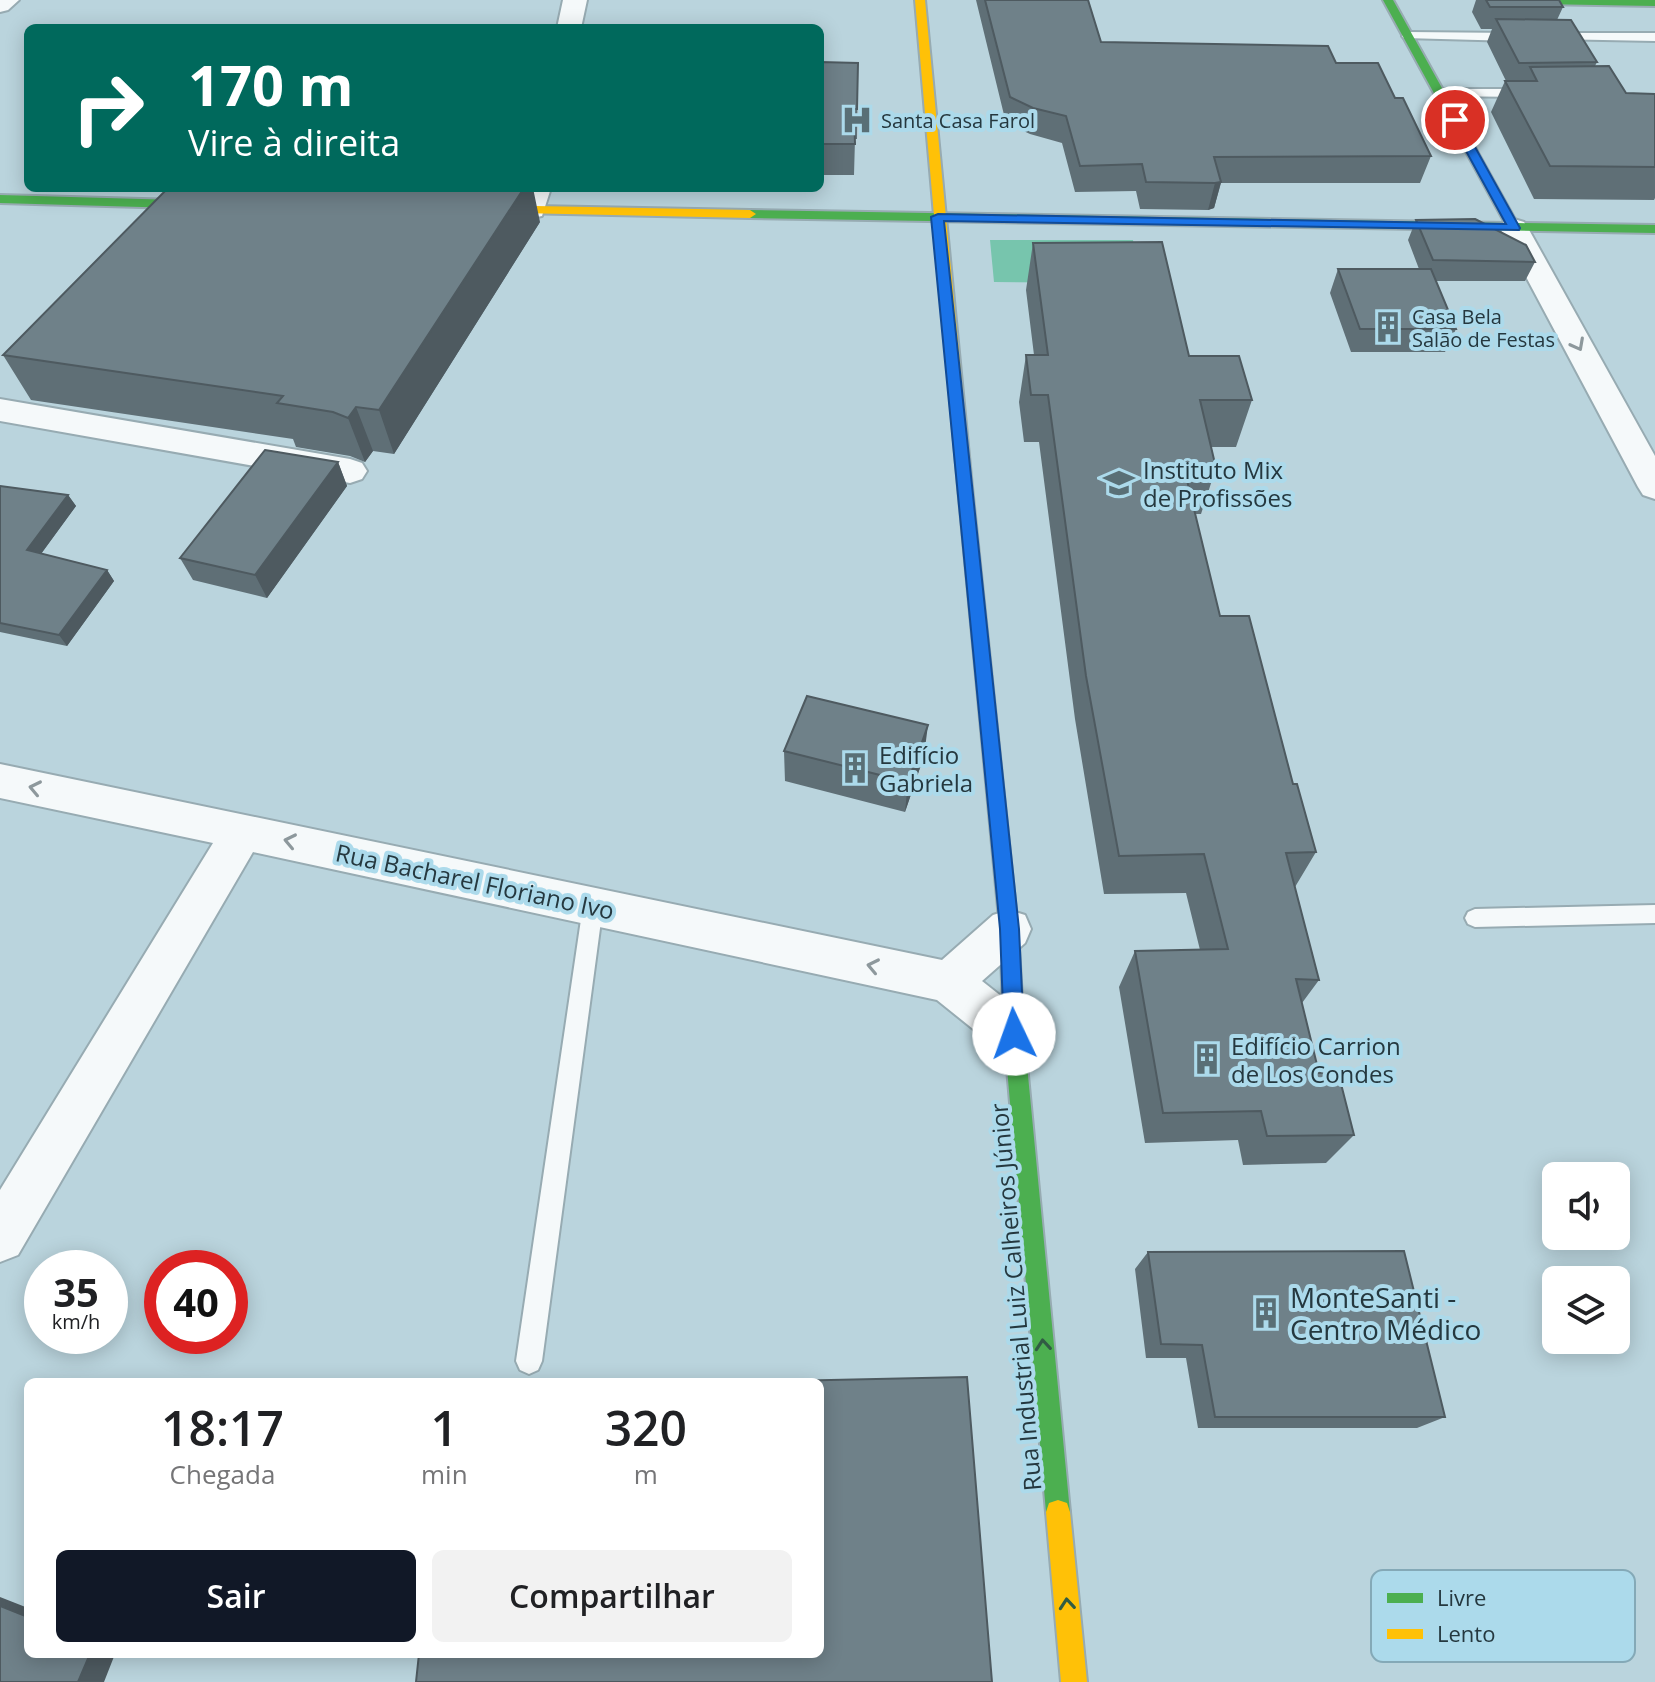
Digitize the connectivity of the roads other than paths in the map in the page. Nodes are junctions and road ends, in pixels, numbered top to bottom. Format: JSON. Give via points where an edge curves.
{"nodes":[{"id":1,"x":7,"y":0,"type":"edge"},
{"id":2,"x":575,"y":0,"type":"edge"},
{"id":3,"x":920,"y":0,"type":"edge"},
{"id":4,"x":1388,"y":0,"type":"edge"},
{"id":5,"x":1485,"y":0,"type":"edge"},
{"id":6,"x":1655,"y":3,"type":"edge"},
{"id":7,"x":0,"y":5,"type":"edge"},
{"id":8,"x":570,"y":24,"type":"edge"},
{"id":9,"x":1408,"y":36,"type":"junction"},
{"id":10,"x":1531,"y":37,"type":"edge"},
{"id":11,"x":1546,"y":37,"type":"edge"},
{"id":12,"x":1655,"y":37,"type":"edge"},
{"id":13,"x":1440,"y":93,"type":"junction"},
{"id":14,"x":1535,"y":93,"type":"edge"},
{"id":15,"x":0,"y":199,"type":"edge"},
{"id":16,"x":534,"y":199,"type":"edge"},
{"id":17,"x":192,"y":204,"type":"junction"},
{"id":18,"x":237,"y":205,"type":"edge"},
{"id":19,"x":453,"y":209,"type":"edge"},
{"id":20,"x":938,"y":217,"type":"junction"},
{"id":21,"x":171,"y":227,"type":"edge"},
{"id":22,"x":1514,"y":228,"type":"junction"},
{"id":23,"x":1655,"y":229,"type":"edge"},
{"id":24,"x":7,"y":402,"type":"edge"},
{"id":25,"x":350,"y":471,"type":"dead end"},
{"id":26,"x":1655,"y":487,"type":"edge"},
{"id":27,"x":0,"y":781,"type":"edge"},
{"id":28,"x":243,"y":831,"type":"junction"},
{"id":29,"x":593,"y":906,"type":"junction"},
{"id":30,"x":1655,"y":914,"type":"edge"},
{"id":31,"x":1475,"y":918,"type":"dead end"},
{"id":32,"x":1009,"y":929,"type":"junction"},
{"id":33,"x":949,"y":982,"type":"junction"},
{"id":34,"x":1014,"y":1034,"type":"junction"},
{"id":35,"x":0,"y":1237,"type":"edge"},
{"id":36,"x":529,"y":1361,"type":"dead end"},
{"id":37,"x":1074,"y":1682,"type":"edge"}],
"edges":[{"from":1,"to":7,"type":"street"},
{"from":2,"to":8,"type":"street"},
{"from":3,"to":20,"type":"street","name":"Rua Industrial Luiz Calheiros Júnior"},
{"from":4,"to":9,"type":"street"},
{"from":5,"to":6,"type":"street"},
{"from":9,"to":10,"type":"lane"},
{"from":9,"to":13,"type":"street"},
{"from":11,"to":12,"type":"lane"},
{"from":13,"to":14,"type":"lane"},
{"from":13,"to":22,"type":"street"},
{"from":15,"to":17,"type":"street"},
{"from":16,"to":19,"type":"street"},
{"from":16,"to":20,"type":"street"},
{"from":17,"to":18,"type":"street"},
{"from":17,"to":21,"type":"street"},
{"from":20,"to":22,"type":"street"},
{"from":20,"to":32,"type":"street","name":"Rua Industrial Luiz Calheiros Júnior"},
{"from":22,"to":23,"type":"street"},
{"from":22,"to":26,"type":"street","one_way":true},
{"from":24,"to":25,"type":"street"},
{"from":28,"to":27,"type":"street","name":"Rua Bacharel Floriano Ivo","one_way":true},
{"from":29,"to":28,"type":"street","name":"Rua Bacharel Floriano Ivo","one_way":true},
{"from":28,"to":35,"type":"street"},
{"from":33,"to":29,"type":"street","name":"Rua Bacharel Floriano Ivo","one_way":true},
{"from":29,"to":36,"type":"lane"},
{"from":30,"to":31,"type":"lane"},
{"from":32,"to":33,"type":"street"},
{"from":32,"to":34,"type":"street","name":"Rua Industrial Luiz Calheiros Júnior"},
{"from":33,"to":34,"type":"street","name":"Rua Bacharel Floriano Ivo"},
{"from":37,"to":34,"type":"street","name":"Rua Industrial Luiz Calheiros Júnior","one_way":true}]}
